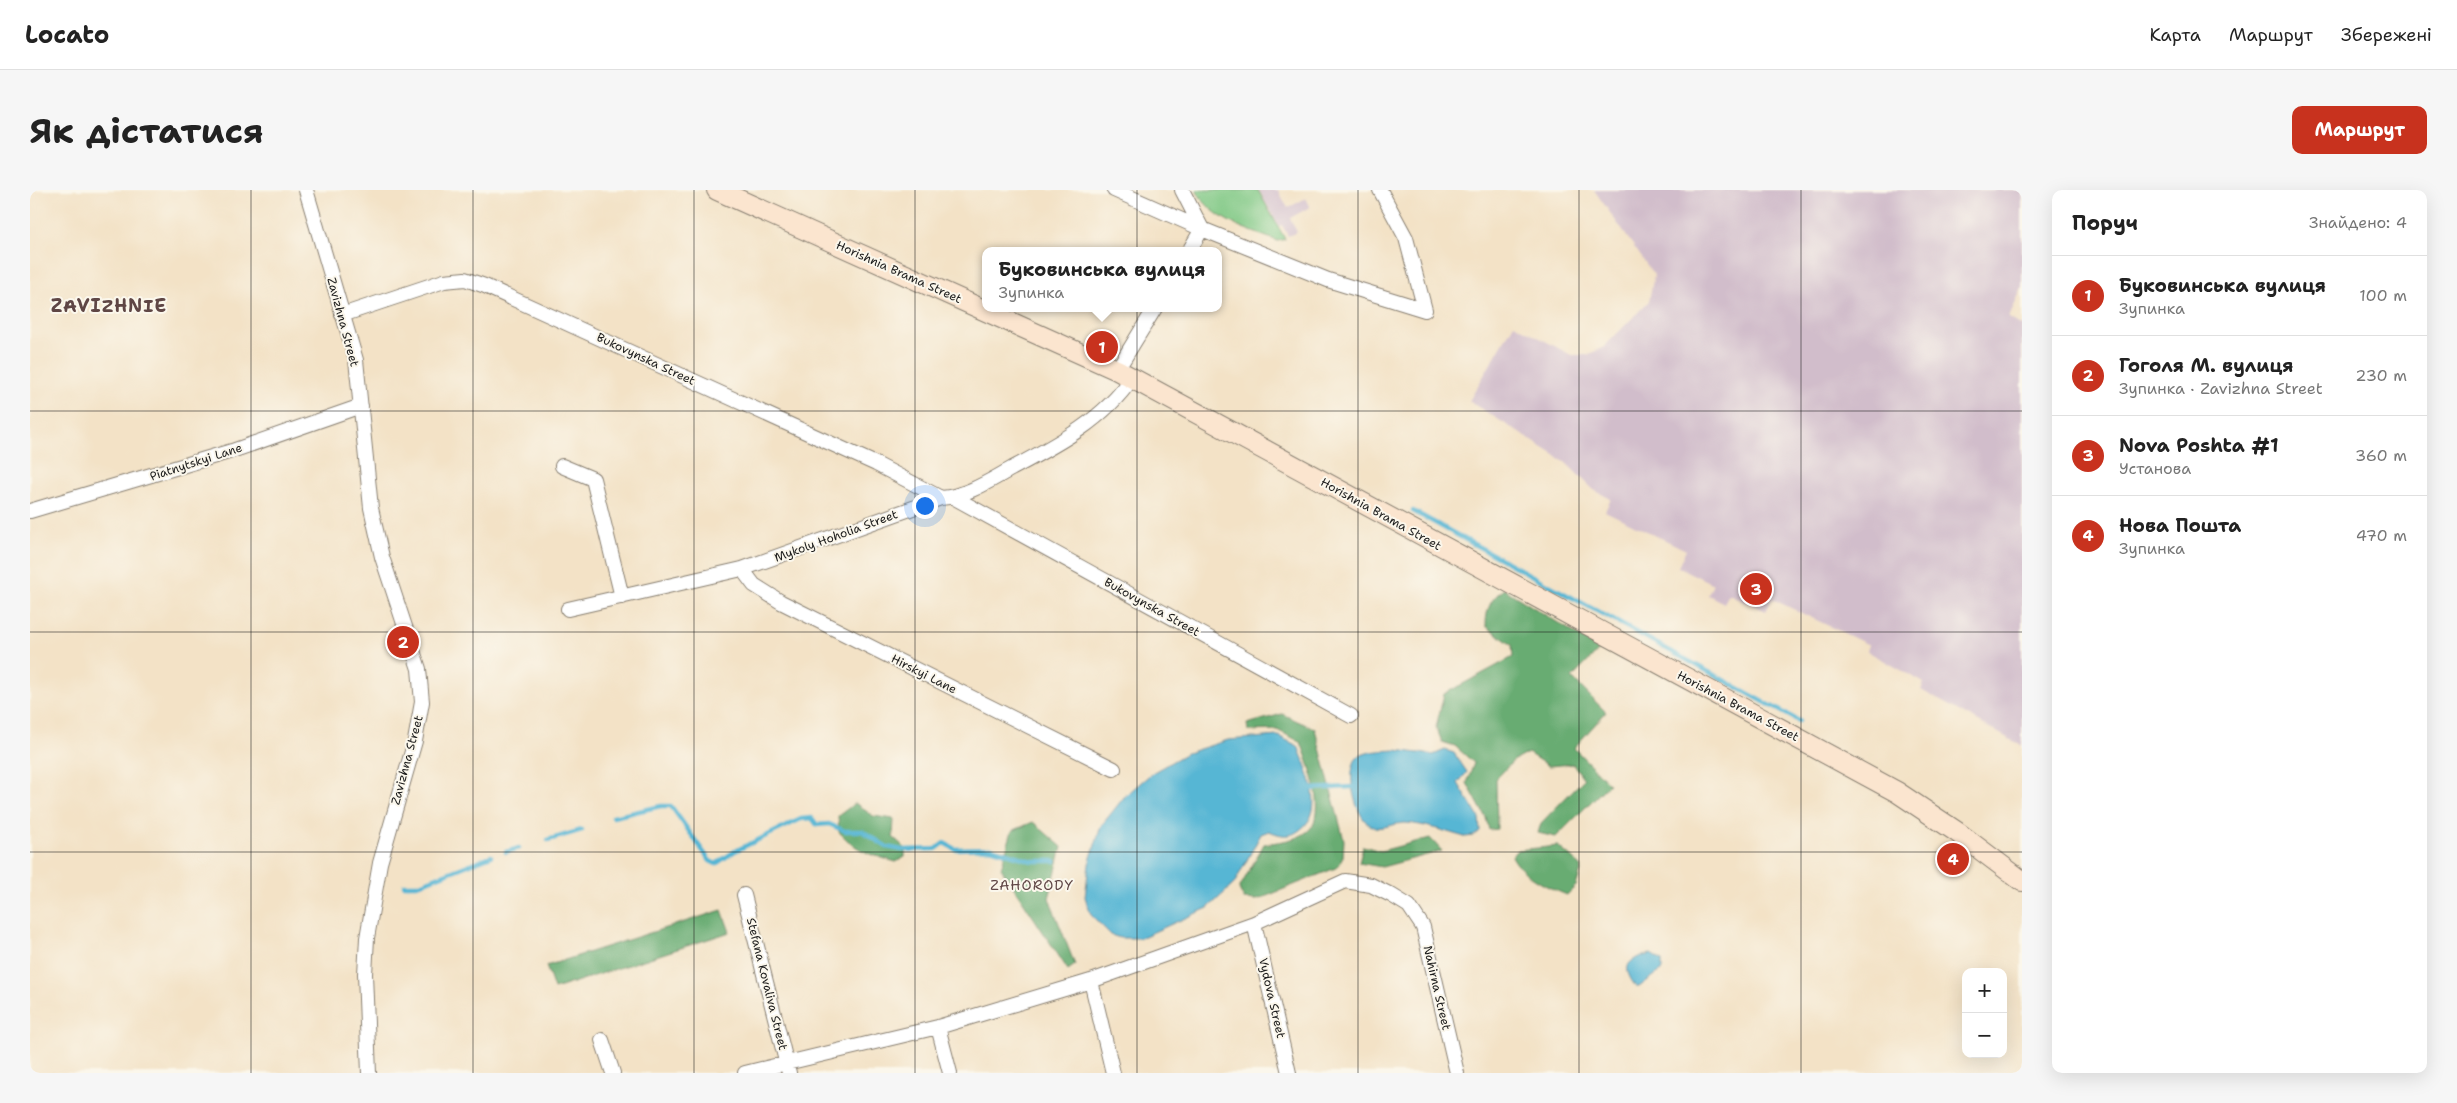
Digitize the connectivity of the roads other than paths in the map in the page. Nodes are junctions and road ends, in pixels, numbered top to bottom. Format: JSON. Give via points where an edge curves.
{"nodes":[{"id":1,"x":306,"y":190,"type":"edge"},
{"id":2,"x":717,"y":190,"type":"edge"},
{"id":3,"x":1114,"y":190,"type":"edge"},
{"id":4,"x":1182,"y":190,"type":"edge"},
{"id":5,"x":1380,"y":190,"type":"edge"},
{"id":6,"x":1202,"y":229,"type":"junction"},
{"id":7,"x":1191,"y":247,"type":"edge"},
{"id":8,"x":982,"y":310,"type":"edge"},
{"id":9,"x":988,"y":312,"type":"edge"},
{"id":10,"x":1153,"y":312,"type":"edge"},
{"id":11,"x":342,"y":315,"type":"junction"},
{"id":12,"x":1125,"y":374,"type":"junction"},
{"id":13,"x":360,"y":406,"type":"junction"},
{"id":14,"x":562,"y":466,"type":"dead end"},
{"id":15,"x":947,"y":498,"type":"junction"},
{"id":16,"x":30,"y":511,"type":"edge"},
{"id":17,"x":742,"y":569,"type":"junction"},
{"id":18,"x":622,"y":597,"type":"junction"},
{"id":19,"x":568,"y":609,"type":"dead end"},
{"id":20,"x":1351,"y":716,"type":"dead end"},
{"id":21,"x":1114,"y":770,"type":"dead end"},
{"id":22,"x":2022,"y":881,"type":"edge"},
{"id":23,"x":744,"y":895,"type":"dead end"},
{"id":24,"x":1254,"y":923,"type":"junction"},
{"id":25,"x":1090,"y":981,"type":"junction"},
{"id":26,"x":938,"y":1027,"type":"junction"},
{"id":27,"x":602,"y":1040,"type":"dead end"},
{"id":28,"x":788,"y":1068,"type":"edge"},
{"id":29,"x":369,"y":1073,"type":"edge"},
{"id":30,"x":613,"y":1073,"type":"edge"},
{"id":31,"x":745,"y":1073,"type":"edge"},
{"id":32,"x":950,"y":1073,"type":"edge"},
{"id":33,"x":1113,"y":1073,"type":"edge"},
{"id":34,"x":1289,"y":1073,"type":"edge"},
{"id":35,"x":1456,"y":1073,"type":"edge"}],
"edges":[{"from":1,"to":11,"type":"street","name":"Zavizhna Street"},
{"from":2,"to":8,"type":"street","name":"Horishnia Brama Street"},
{"from":3,"to":6,"type":"street"},
{"from":4,"to":6,"type":"street"},
{"from":5,"to":6,"type":"street","via":[[1406,238],[1425,310],[1328,280]]},
{"from":6,"to":7,"type":"street"},
{"from":9,"to":12,"type":"street","name":"Horishnia Brama Street"},
{"from":10,"to":12,"type":"street","name":"Mykoly Hoholia Street"},
{"from":11,"to":13,"type":"street","name":"Zavizhna Street","via":[[356,360]]},
{"from":11,"to":15,"type":"street","name":"Bukovynska Street","via":[[444,281],[472,281]]},
{"from":12,"to":15,"type":"street","name":"Mykoly Hoholia Street","via":[[1104,410],[1068,439],[973,490]]},
{"from":12,"to":22,"type":"street","name":"Horishnia Brama Street","via":[[1897,792]]},
{"from":13,"to":16,"type":"street","name":"Piatnytskyi Lane","via":[[232,451]]},
{"from":13,"to":29,"type":"street","name":"Zavizhna Street","via":[[371,508],[382,557],[420,669],[422,702],[415,741],[380,863],[367,938],[365,983]]},
{"from":14,"to":18,"type":"street","via":[[593,479]]},
{"from":15,"to":17,"type":"street","name":"Mykoly Hoholia Street"},
{"from":15,"to":20,"type":"street","name":"Bukovynska Street"},
{"from":17,"to":18,"type":"street","name":"Mykoly Hoholia Street"},
{"from":17,"to":21,"type":"street","name":"Hirskyi Lane","via":[[754,585],[781,602]]},
{"from":18,"to":19,"type":"street","name":"Mykoly Hoholia Street"},
{"from":23,"to":28,"type":"street","name":"Stefana Kovaliva Street"},
{"from":24,"to":25,"type":"street"},
{"from":24,"to":34,"type":"street","name":"Vydova Street"},
{"from":24,"to":35,"type":"street","name":"Nahirna Street","via":[[1345,881],[1371,885],[1409,906],[1423,927]]},
{"from":25,"to":26,"type":"street"},
{"from":25,"to":33,"type":"street"},
{"from":26,"to":28,"type":"street"},
{"from":26,"to":32,"type":"street"},
{"from":27,"to":30,"type":"street"},
{"from":28,"to":31,"type":"street"}]}
